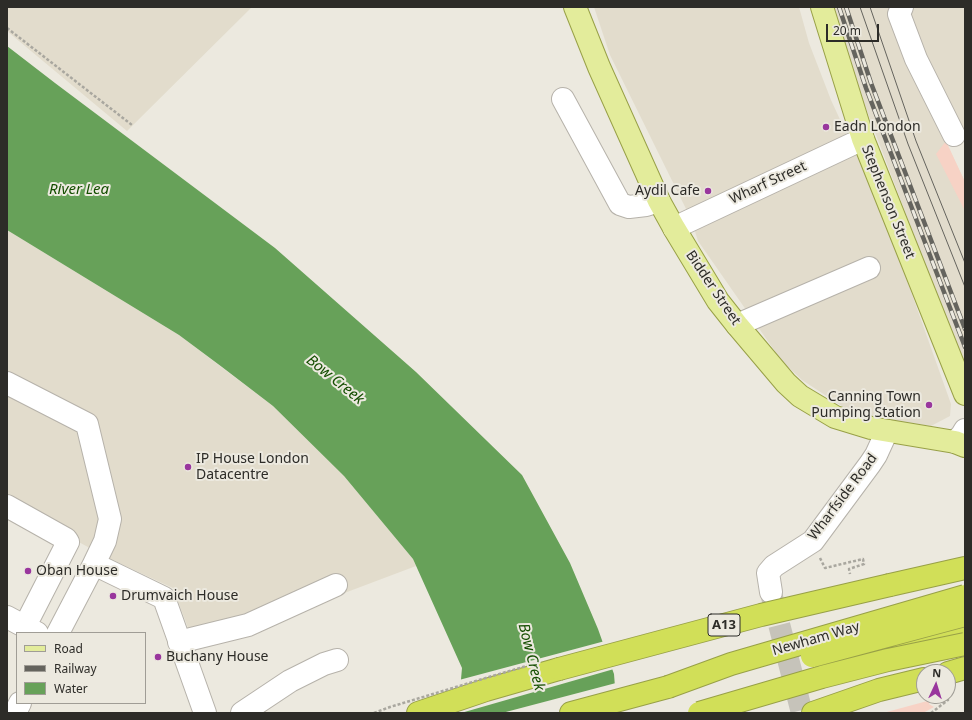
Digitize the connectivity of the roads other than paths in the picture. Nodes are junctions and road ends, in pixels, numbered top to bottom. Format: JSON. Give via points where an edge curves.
{"nodes":[{"id":1,"x":575,"y":7,"type":"edge"},
{"id":2,"x":822,"y":7,"type":"edge"},
{"id":3,"x":902,"y":7,"type":"edge"},
{"id":4,"x":563,"y":99,"type":"dead end"},
{"id":5,"x":954,"y":135,"type":"dead end"},
{"id":6,"x":862,"y":139,"type":"junction"},
{"id":7,"x":659,"y":201,"type":"junction"},
{"id":8,"x":674,"y":228,"type":"junction"},
{"id":9,"x":869,"y":268,"type":"dead end"},
{"id":10,"x":736,"y":325,"type":"junction"},
{"id":11,"x":7,"y":383,"type":"edge"},
{"id":12,"x":965,"y":394,"type":"edge"},
{"id":13,"x":962,"y":439,"type":"edge"},
{"id":14,"x":883,"y":440,"type":"junction"},
{"id":15,"x":7,"y":506,"type":"edge"},
{"id":16,"x":94,"y":564,"type":"junction"},
{"id":17,"x":965,"y":568,"type":"edge"},
{"id":18,"x":336,"y":585,"type":"dead end"},
{"id":19,"x":771,"y":592,"type":"tunnel mouth"},
{"id":20,"x":965,"y":596,"type":"edge"},
{"id":21,"x":965,"y":615,"type":"edge"},
{"id":22,"x":23,"y":625,"type":"edge"},
{"id":23,"x":965,"y":627,"type":"edge"},
{"id":24,"x":60,"y":628,"type":"edge"},
{"id":25,"x":179,"y":642,"type":"junction"},
{"id":26,"x":965,"y":644,"type":"edge"},
{"id":27,"x":337,"y":660,"type":"dead end"},
{"id":28,"x":822,"y":677,"type":"junction"},
{"id":29,"x":916,"y":680,"type":"edge"},
{"id":30,"x":668,"y":687,"type":"junction"},
{"id":31,"x":7,"y":692,"type":"edge"},
{"id":32,"x":16,"y":696,"type":"edge"},
{"id":33,"x":20,"y":704,"type":"edge"},
{"id":34,"x":15,"y":713,"type":"edge"},
{"id":35,"x":205,"y":713,"type":"edge"},
{"id":36,"x":242,"y":713,"type":"edge"},
{"id":37,"x":418,"y":713,"type":"edge"},
{"id":38,"x":571,"y":713,"type":"edge"},
{"id":39,"x":699,"y":713,"type":"edge"},
{"id":40,"x":812,"y":713,"type":"edge"}],
"edges":[{"from":1,"to":7,"type":"main road","name":"Bidder Street"},
{"from":2,"to":6,"type":"main road","name":"Stephenson Street"},
{"from":3,"to":5,"type":"street","via":[[899,14],[916,59]]},
{"from":4,"to":7,"type":"street","via":[[620,204],[628,207]]},
{"from":6,"to":8,"type":"street","name":"Wharf Street"},
{"from":6,"to":12,"type":"main road","name":"Stephenson Street"},
{"from":7,"to":8,"type":"main road","name":"Bidder Street"},
{"from":8,"to":10,"type":"main road","name":"Bidder Street","via":[[718,301]]},
{"from":9,"to":10,"type":"street"},
{"from":10,"to":14,"type":"main road","name":"Bidder Street","via":[[800,396],[835,417],[857,425]]},
{"from":11,"to":16,"type":"street","via":[[87,424],[110,519],[105,541]]},
{"from":13,"to":14,"type":"main road","name":"Bidder Street"},
{"from":14,"to":19,"type":"street","name":"Wharfside Road","via":[[864,473],[813,541],[774,566],[768,573]]},
{"from":15,"to":22,"type":"street","via":[[68,542]]},
{"from":16,"to":24,"type":"street"},
{"from":16,"to":25,"type":"street","via":[[164,598]]},
{"from":17,"to":37,"type":"highway","number":"A13","bridge":true,"via":[[761,615],[486,690]]},
{"from":18,"to":25,"type":"street","via":[[248,625]]},
{"from":20,"to":30,"type":"highway","name":"Newham Way","bridge":true,"via":[[731,664]]},
{"from":21,"to":30,"type":"highway","name":"Newham Way","bridge":true,"via":[[735,676]]},
{"from":23,"to":28,"type":"highway","bridge":true,"via":[[886,649]]},
{"from":25,"to":35,"type":"street"},
{"from":26,"to":28,"type":"highway","bridge":true},
{"from":27,"to":36,"type":"street","via":[[290,681]]},
{"from":28,"to":39,"type":"highway","bridge":true},
{"from":29,"to":40,"type":"highway"},
{"from":30,"to":38,"type":"highway","name":"Newham Way"},
{"from":31,"to":32,"type":"street"},
{"from":33,"to":34,"type":"street"}]}
